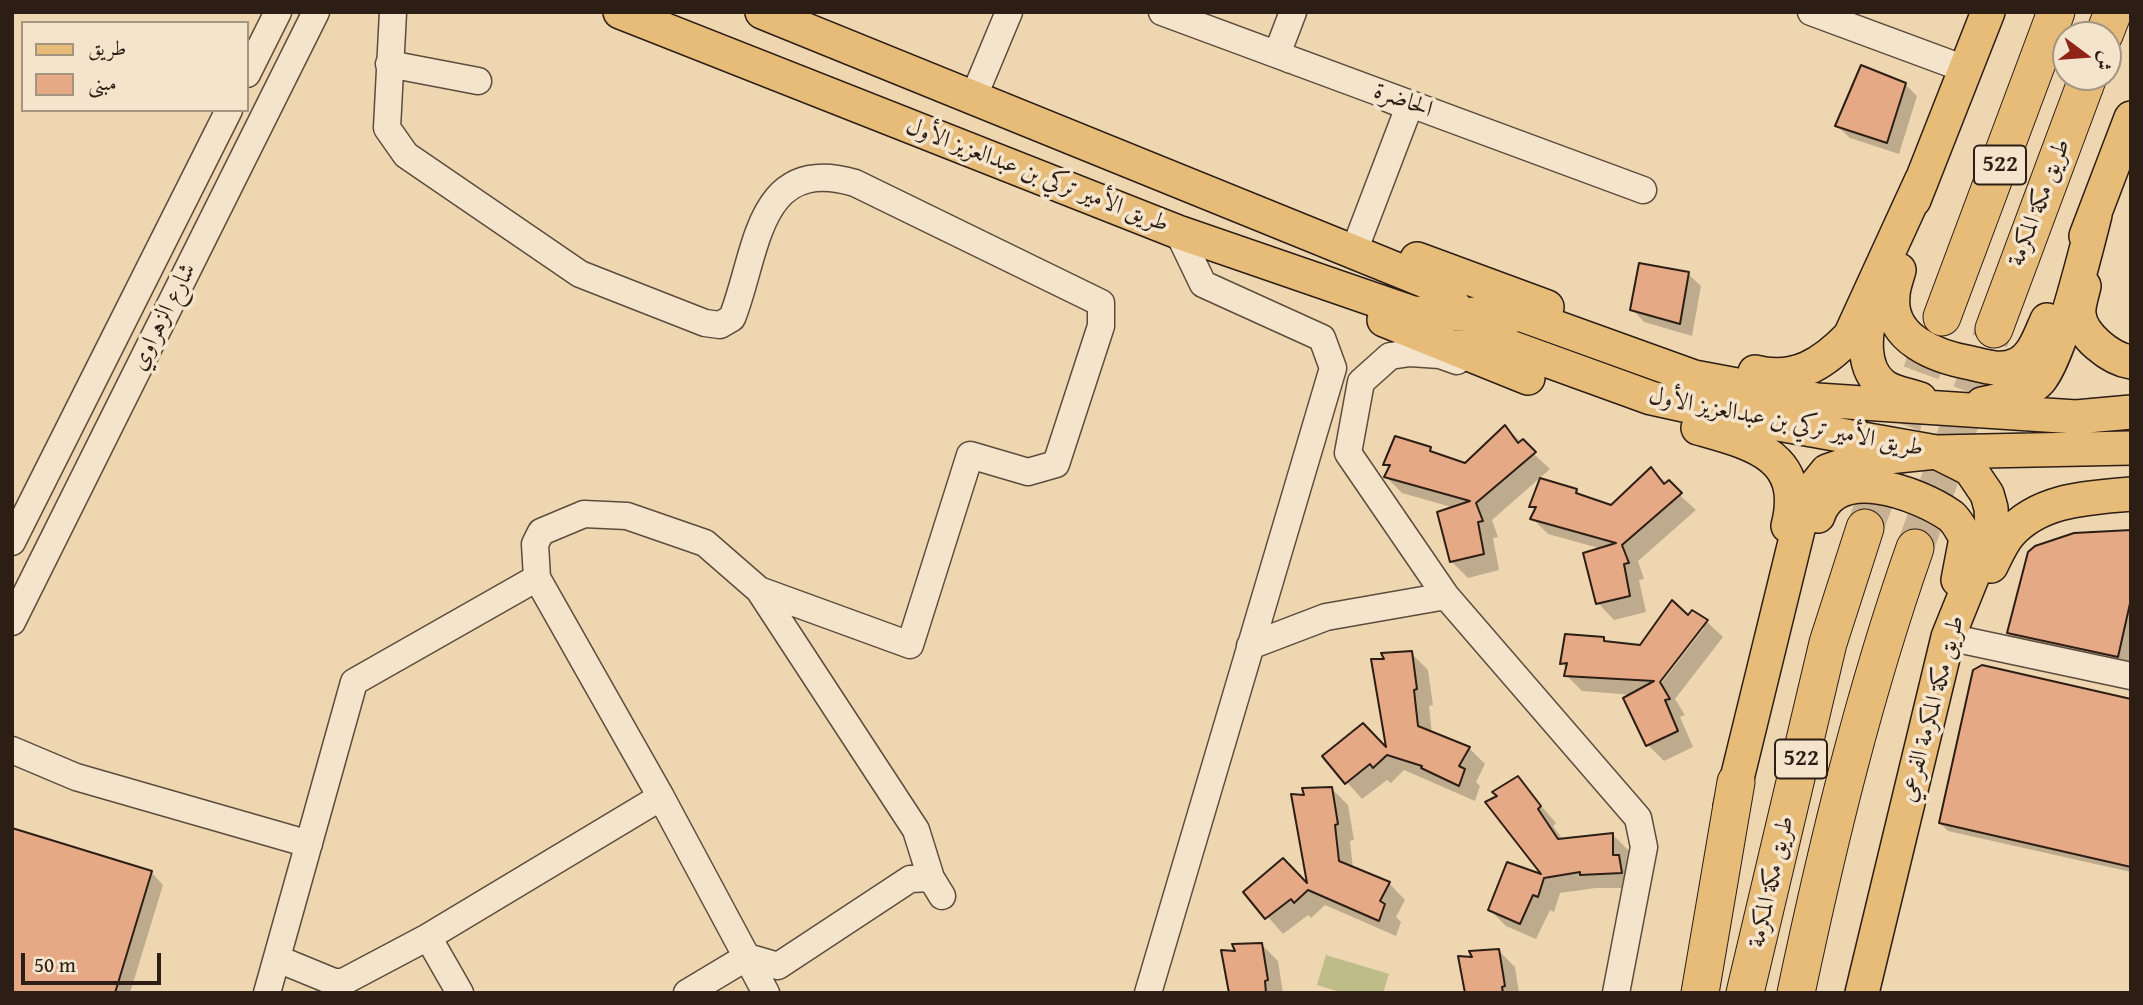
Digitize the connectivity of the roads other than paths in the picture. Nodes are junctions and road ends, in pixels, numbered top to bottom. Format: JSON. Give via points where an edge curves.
{"nodes":[{"id":1,"x":278,"y":12,"type":"edge"},
{"id":2,"x":316,"y":12,"type":"edge"},
{"id":3,"x":393,"y":12,"type":"edge"},
{"id":4,"x":620,"y":12,"type":"edge"},
{"id":5,"x":762,"y":12,"type":"edge"},
{"id":6,"x":1009,"y":12,"type":"edge"},
{"id":7,"x":1162,"y":12,"type":"edge"},
{"id":8,"x":1293,"y":12,"type":"edge"},
{"id":9,"x":1811,"y":12,"type":"edge"},
{"id":10,"x":1988,"y":12,"type":"edge"},
{"id":11,"x":2056,"y":12,"type":"edge"},
{"id":12,"x":1277,"y":54,"type":"junction"},
{"id":13,"x":389,"y":64,"type":"junction"},
{"id":14,"x":1965,"y":69,"type":"junction"},
{"id":15,"x":248,"y":72,"type":"edge"},
{"id":16,"x":478,"y":81,"type":"dead end"},
{"id":17,"x":2083,"y":91,"type":"edge"},
{"id":18,"x":974,"y":96,"type":"junction"},
{"id":19,"x":228,"y":112,"type":"edge"},
{"id":20,"x":2131,"y":118,"type":"edge"},
{"id":21,"x":1165,"y":176,"type":"junction"},
{"id":22,"x":1922,"y":179,"type":"junction"},
{"id":23,"x":1643,"y":190,"type":"dead end"},
{"id":24,"x":2095,"y":215,"type":"junction"},
{"id":25,"x":1178,"y":232,"type":"junction"},
{"id":26,"x":1359,"y":238,"type":"junction"},
{"id":27,"x":1460,"y":314,"type":"junction"},
{"id":28,"x":1942,"y":317,"type":"tunnel mouth"},
{"id":29,"x":1994,"y":329,"type":"tunnel mouth"},
{"id":30,"x":2131,"y":362,"type":"edge"},
{"id":31,"x":1548,"y":385,"type":"junction"},
{"id":32,"x":1954,"y":410,"type":"junction"},
{"id":33,"x":2131,"y":412,"type":"edge"},
{"id":34,"x":2131,"y":449,"type":"edge"},
{"id":35,"x":1936,"y":453,"type":"junction"},
{"id":36,"x":2131,"y":494,"type":"edge"},
{"id":37,"x":1865,"y":528,"type":"tunnel mouth"},
{"id":38,"x":12,"y":542,"type":"edge"},
{"id":39,"x":1915,"y":548,"type":"tunnel mouth"},
{"id":40,"x":537,"y":578,"type":"junction"},
{"id":41,"x":759,"y":590,"type":"junction"},
{"id":42,"x":1446,"y":596,"type":"junction"},
{"id":43,"x":12,"y":622,"type":"edge"},
{"id":44,"x":1948,"y":637,"type":"junction"},
{"id":45,"x":1250,"y":646,"type":"junction"},
{"id":46,"x":2131,"y":676,"type":"edge"},
{"id":47,"x":12,"y":750,"type":"edge"},
{"id":48,"x":1736,"y":782,"type":"junction"},
{"id":49,"x":662,"y":797,"type":"junction"},
{"id":50,"x":309,"y":844,"type":"junction"},
{"id":51,"x":428,"y":937,"type":"junction"},
{"id":52,"x":747,"y":957,"type":"junction"},
{"id":53,"x":278,"y":959,"type":"junction"},
{"id":54,"x":267,"y":993,"type":"edge"},
{"id":55,"x":460,"y":993,"type":"edge"},
{"id":56,"x":687,"y":993,"type":"edge"},
{"id":57,"x":766,"y":993,"type":"edge"},
{"id":58,"x":1149,"y":993,"type":"edge"},
{"id":59,"x":1616,"y":993,"type":"edge"},
{"id":60,"x":1685,"y":993,"type":"edge"},
{"id":61,"x":1700,"y":993,"type":"edge"},
{"id":62,"x":1745,"y":993,"type":"edge"},
{"id":63,"x":1796,"y":993,"type":"edge"},
{"id":64,"x":1862,"y":993,"type":"edge"}],
"edges":[{"from":1,"to":15,"type":"street"},
{"from":2,"to":43,"type":"street","name":"شارع الزهراوي"},
{"from":3,"to":13,"type":"street"},
{"from":4,"to":25,"type":"main road","name":"طريق الأمير تركي بن عبدالعزيز الأول"},
{"from":5,"to":18,"type":"main road","name":"طريق الأمير تركي بن عبدالعزيز الأول"},
{"from":6,"to":18,"type":"street"},
{"from":7,"to":12,"type":"street","name":"الحاضرة"},
{"from":8,"to":12,"type":"street"},
{"from":9,"to":14,"type":"street"},
{"from":10,"to":14,"type":"main road"},
{"from":11,"to":28,"type":"highway","name":"طريق مكة المكرمة","number":"522"},
{"from":12,"to":23,"type":"street","name":"الحاضرة"},
{"from":12,"to":26,"type":"street","via":[[1409,107]]},
{"from":13,"to":16,"type":"street"},
{"from":13,"to":41,"type":"street","via":[[387,128],[406,155],[580,274],[705,323],[720,325],[732,318],[762,217],[774,200],[801,179],[835,177],[1101,303],[1101,326],[1056,464],[1028,472],[970,455],[910,645]]},
{"from":14,"to":22,"type":"main road"},
{"from":17,"to":29,"type":"highway","name":"طريق مكة المكرمة","number":"522"},
{"from":18,"to":21,"type":"main road","name":"طريق الأمير تركي بن عبدالعزيز الأول"},
{"from":19,"to":38,"type":"street"},
{"from":20,"to":24,"type":"main road"},
{"from":21,"to":26,"type":"main road","via":[[1265,204]]},
{"from":21,"to":27,"type":"main road","name":"طريق الأمير تركي بن عبدالعزيز الأول","via":[[1440,287]]},
{"from":22,"to":24,"type":"main road","via":[[1892,298],[1906,334],[1920,346],[1954,361],[2000,370],[2019,364],[2033,351]]},
{"from":22,"to":26,"type":"main road","via":[[1850,336],[1832,356],[1799,374],[1766,375],[1673,353]]},
{"from":22,"to":32,"type":"main road","via":[[1869,319],[1866,354],[1871,371],[1884,386]]},
{"from":24,"to":30,"type":"main road","via":[[2079,316],[2091,339],[2111,355]]},
{"from":24,"to":32,"type":"main road","via":[[2058,343],[2040,382],[2014,397]]},
{"from":25,"to":27,"type":"main road","name":"طريق الأمير تركي بن عبدالعزيز الأول","via":[[1413,313]]},
{"from":25,"to":31,"type":"main road"},
{"from":25,"to":45,"type":"street","via":[[1203,284],[1322,338],[1333,368]]},
{"from":27,"to":32,"type":"main road","name":"طريق الأمير تركي بن عبدالعزيز الأول","via":[[1522,315],[1694,377],[1817,400]]},
{"from":27,"to":35,"type":"main road","name":"طريق الأمير تركي بن عبدالعزيز الأول","via":[[1502,344],[1651,398]]},
{"from":31,"to":42,"type":"street","via":[[1495,375],[1440,355],[1410,353],[1390,356],[1361,382],[1348,453]]},
{"from":31,"to":48,"type":"main road","via":[[1761,448],[1777,458],[1786,474],[1790,516],[1770,595]]},
{"from":32,"to":33,"type":"main road","name":"طريق الأمير تركي بن عبدالعزيز الأول","via":[[2076,417]]},
{"from":34,"to":35,"type":"main road","name":"طريق الأمير تركي بن عبدالعزيز الأول"},
{"from":35,"to":44,"type":"main road","name":"طريق مكة المكرمة الفرعي","via":[[1970,469],[1991,508],[1992,528]]},
{"from":35,"to":48,"type":"main road","via":[[1859,460],[1827,471],[1806,498]]},
{"from":36,"to":44,"type":"main road","via":[[2068,500],[2028,517],[2008,534]]},
{"from":37,"to":62,"type":"highway","name":"طريق مكة المكرمة","number":"522","via":[[1829,643]]},
{"from":39,"to":63,"type":"highway","name":"طريق مكة المكرمة","number":"522","via":[[1885,633],[1829,839]]},
{"from":40,"to":41,"type":"street","via":[[535,544],[541,532],[584,514],[627,516],[705,543]]},
{"from":40,"to":49,"type":"street"},
{"from":40,"to":50,"type":"street","via":[[354,682]]},
{"from":41,"to":52,"type":"street","via":[[916,830],[936,887],[910,879],[778,966]]},
{"from":42,"to":45,"type":"street","via":[[1326,617]]},
{"from":42,"to":59,"type":"street","via":[[1638,818],[1644,846]]},
{"from":44,"to":46,"type":"street"},
{"from":44,"to":48,"type":"main road","via":[[1966,538],[1953,517],[1897,491],[1866,485],[1841,489],[1822,504]]},
{"from":44,"to":64,"type":"main road","name":"طريق مكة المكرمة الفرعي"},
{"from":45,"to":58,"type":"street"},
{"from":47,"to":50,"type":"street","via":[[76,777]]},
{"from":48,"to":60,"type":"main road"},
{"from":48,"to":61,"type":"highway"},
{"from":49,"to":51,"type":"street"},
{"from":49,"to":52,"type":"street"},
{"from":50,"to":53,"type":"street"},
{"from":51,"to":53,"type":"street","via":[[343,982]]},
{"from":51,"to":55,"type":"street"},
{"from":52,"to":56,"type":"street"},
{"from":52,"to":57,"type":"street"},
{"from":53,"to":54,"type":"street"}]}
